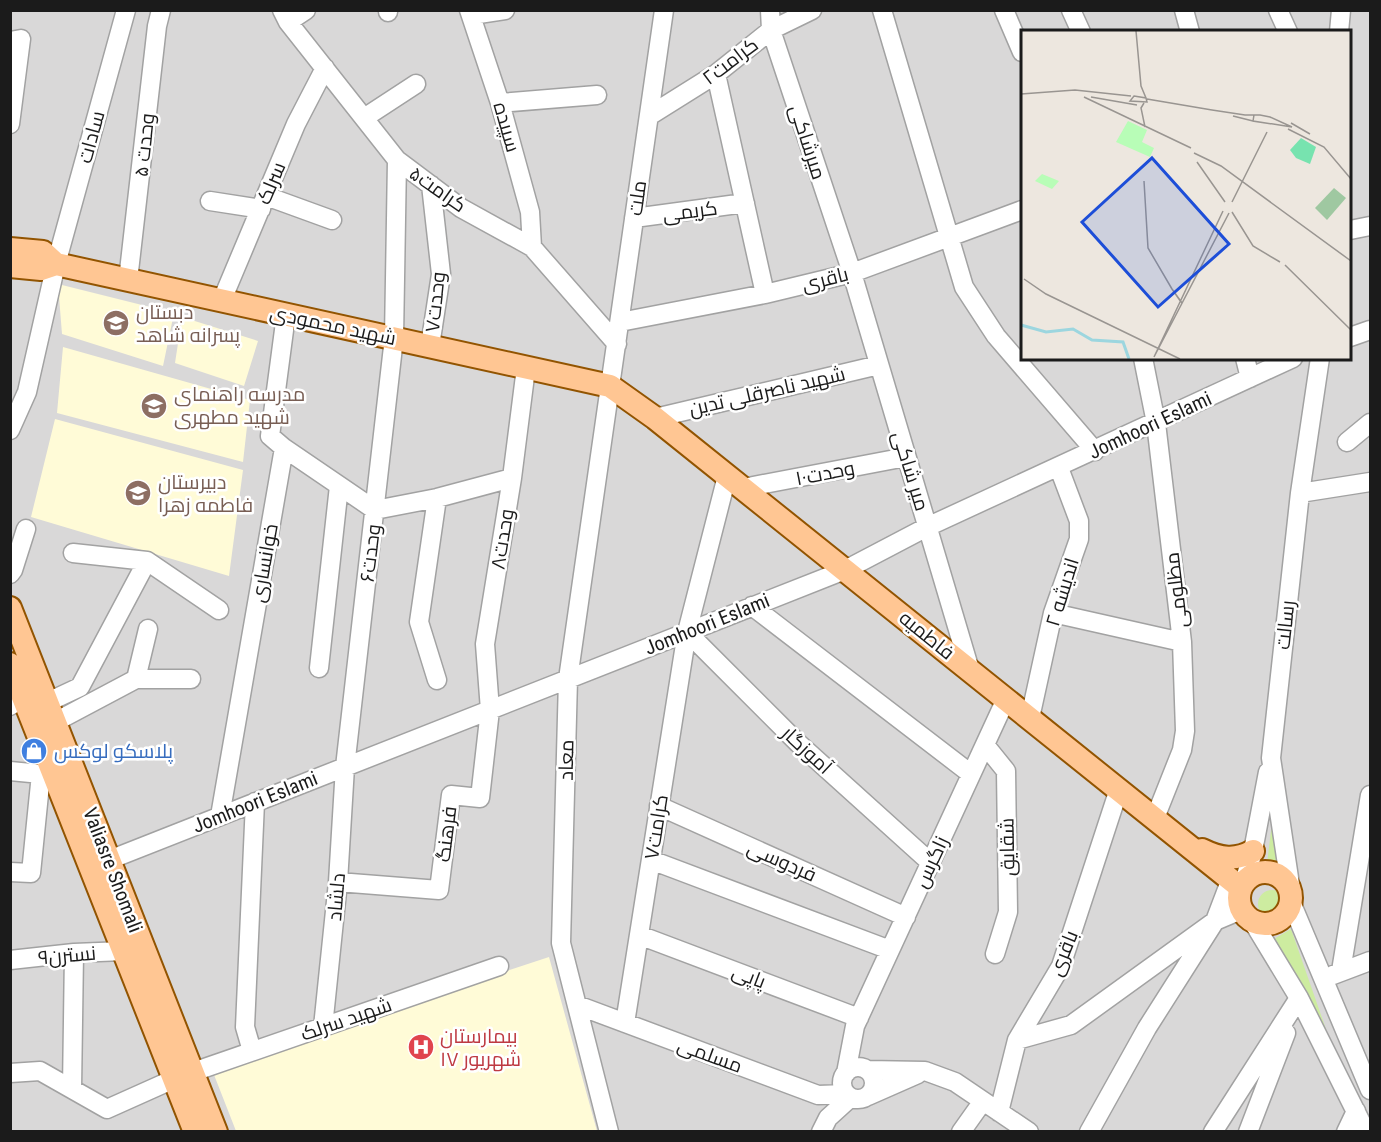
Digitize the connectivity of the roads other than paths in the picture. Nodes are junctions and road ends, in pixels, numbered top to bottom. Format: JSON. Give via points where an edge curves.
{"nodes":[{"id":1,"x":126,"y":10,"type":"edge"},
{"id":2,"x":161,"y":10,"type":"edge"},
{"id":3,"x":306,"y":10,"type":"edge"},
{"id":4,"x":506,"y":10,"type":"edge"},
{"id":5,"x":664,"y":10,"type":"edge"},
{"id":6,"x":770,"y":10,"type":"edge"},
{"id":7,"x":812,"y":10,"type":"edge"},
{"id":8,"x":882,"y":10,"type":"edge"},
{"id":9,"x":1004,"y":10,"type":"edge"},
{"id":10,"x":1071,"y":10,"type":"edge"},
{"id":11,"x":1184,"y":10,"type":"edge"},
{"id":12,"x":1278,"y":10,"type":"edge"},
{"id":13,"x":1341,"y":10,"type":"edge"},
{"id":14,"x":471,"y":13,"type":"edge"},
{"id":15,"x":285,"y":16,"type":"edge"},
{"id":16,"x":771,"y":30,"type":"junction"},
{"id":17,"x":1080,"y":30,"type":"edge"},
{"id":18,"x":1189,"y":30,"type":"edge"},
{"id":19,"x":1287,"y":30,"type":"edge"},
{"id":20,"x":1339,"y":30,"type":"edge"},
{"id":21,"x":10,"y":41,"type":"edge"},
{"id":22,"x":1021,"y":48,"type":"edge"},
{"id":23,"x":325,"y":68,"type":"junction"},
{"id":24,"x":716,"y":74,"type":"junction"},
{"id":25,"x":416,"y":84,"type":"dead end"},
{"id":26,"x":597,"y":95,"type":"dead end"},
{"id":27,"x":500,"y":103,"type":"junction"},
{"id":28,"x":649,"y":116,"type":"junction"},
{"id":29,"x":364,"y":118,"type":"junction"},
{"id":30,"x":10,"y":124,"type":"edge"},
{"id":31,"x":397,"y":160,"type":"junction"},
{"id":32,"x":431,"y":185,"type":"junction"},
{"id":33,"x":210,"y":201,"type":"dead end"},
{"id":34,"x":263,"y":202,"type":"junction"},
{"id":35,"x":745,"y":203,"type":"junction"},
{"id":36,"x":1021,"y":211,"type":"edge"},
{"id":37,"x":634,"y":218,"type":"junction"},
{"id":38,"x":332,"y":220,"type":"dead end"},
{"id":39,"x":1371,"y":226,"type":"edge"},
{"id":40,"x":1351,"y":230,"type":"edge"},
{"id":41,"x":950,"y":237,"type":"junction"},
{"id":42,"x":532,"y":247,"type":"junction"},
{"id":43,"x":10,"y":249,"type":"edge"},
{"id":44,"x":56,"y":264,"type":"junction"},
{"id":45,"x":10,"y":266,"type":"edge"},
{"id":46,"x":852,"y":273,"type":"junction"},
{"id":47,"x":128,"y":280,"type":"junction"},
{"id":48,"x":765,"y":294,"type":"junction"},
{"id":49,"x":222,"y":300,"type":"junction"},
{"id":50,"x":286,"y":315,"type":"junction"},
{"id":51,"x":620,"y":322,"type":"junction"},
{"id":52,"x":1371,"y":330,"type":"edge"},
{"id":53,"x":1351,"y":337,"type":"edge"},
{"id":54,"x":393,"y":338,"type":"junction"},
{"id":55,"x":616,"y":344,"type":"junction"},
{"id":56,"x":430,"y":346,"type":"junction"},
{"id":57,"x":1143,"y":360,"type":"edge"},
{"id":58,"x":1246,"y":360,"type":"edge"},
{"id":59,"x":1289,"y":360,"type":"edge"},
{"id":60,"x":1320,"y":360,"type":"edge"},
{"id":61,"x":879,"y":365,"type":"junction"},
{"id":62,"x":526,"y":368,"type":"junction"},
{"id":63,"x":1250,"y":378,"type":"junction"},
{"id":64,"x":610,"y":386,"type":"junction"},
{"id":65,"x":655,"y":418,"type":"junction"},
{"id":66,"x":1156,"y":423,"type":"junction"},
{"id":67,"x":1371,"y":423,"type":"edge"},
{"id":68,"x":10,"y":430,"type":"edge"},
{"id":69,"x":1347,"y":442,"type":"dead end"},
{"id":70,"x":284,"y":448,"type":"junction"},
{"id":71,"x":1095,"y":451,"type":"junction"},
{"id":72,"x":906,"y":457,"type":"junction"},
{"id":73,"x":1059,"y":468,"type":"junction"},
{"id":74,"x":512,"y":478,"type":"junction"},
{"id":75,"x":735,"y":482,"type":"junction"},
{"id":76,"x":1371,"y":482,"type":"edge"},
{"id":77,"x":339,"y":486,"type":"junction"},
{"id":78,"x":1300,"y":493,"type":"junction"},
{"id":79,"x":436,"y":498,"type":"junction"},
{"id":80,"x":375,"y":510,"type":"junction"},
{"id":81,"x":927,"y":527,"type":"junction"},
{"id":82,"x":26,"y":529,"type":"dead end"},
{"id":83,"x":73,"y":553,"type":"dead end"},
{"id":84,"x":147,"y":561,"type":"junction"},
{"id":85,"x":845,"y":570,"type":"junction"},
{"id":86,"x":10,"y":574,"type":"edge"},
{"id":87,"x":752,"y":606,"type":"junction"},
{"id":88,"x":10,"y":608,"type":"edge"},
{"id":89,"x":219,"y":610,"type":"dead end"},
{"id":90,"x":1053,"y":613,"type":"junction"},
{"id":91,"x":148,"y":629,"type":"dead end"},
{"id":92,"x":687,"y":632,"type":"junction"},
{"id":93,"x":1182,"y":642,"type":"junction"},
{"id":94,"x":10,"y":664,"type":"edge"},
{"id":95,"x":319,"y":668,"type":"dead end"},
{"id":96,"x":970,"y":670,"type":"junction"},
{"id":97,"x":136,"y":679,"type":"junction"},
{"id":98,"x":191,"y":679,"type":"dead end"},
{"id":99,"x":568,"y":679,"type":"junction"},
{"id":100,"x":437,"y":680,"type":"dead end"},
{"id":101,"x":1006,"y":699,"type":"junction"},
{"id":102,"x":17,"y":702,"type":"edge"},
{"id":103,"x":490,"y":710,"type":"junction"},
{"id":104,"x":51,"y":712,"type":"junction"},
{"id":105,"x":1030,"y":718,"type":"junction"},
{"id":106,"x":985,"y":745,"type":"junction"},
{"id":107,"x":1271,"y":758,"type":"junction"},
{"id":108,"x":345,"y":767,"type":"junction"},
{"id":109,"x":10,"y":771,"type":"edge"},
{"id":110,"x":971,"y":774,"type":"junction"},
{"id":111,"x":49,"y":778,"type":"junction"},
{"id":112,"x":1119,"y":789,"type":"junction"},
{"id":113,"x":1371,"y":795,"type":"edge"},
{"id":114,"x":255,"y":802,"type":"junction"},
{"id":115,"x":659,"y":806,"type":"junction"},
{"id":116,"x":220,"y":816,"type":"junction"},
{"id":117,"x":1155,"y":818,"type":"junction"},
{"id":118,"x":1180,"y":838,"type":"junction"},
{"id":119,"x":1254,"y":851,"type":"junction"},
{"id":120,"x":109,"y":860,"type":"junction"},
{"id":121,"x":651,"y":860,"type":"junction"},
{"id":122,"x":931,"y":863,"type":"junction"},
{"id":123,"x":10,"y":872,"type":"edge"},
{"id":124,"x":338,"y":882,"type":"junction"},
{"id":125,"x":1242,"y":896,"type":"junction"},
{"id":126,"x":1291,"y":897,"type":"junction"},
{"id":127,"x":906,"y":917,"type":"junction"},
{"id":128,"x":1215,"y":921,"type":"junction"},
{"id":129,"x":639,"y":935,"type":"junction"},
{"id":130,"x":890,"y":950,"type":"junction"},
{"id":131,"x":124,"y":951,"type":"junction"},
{"id":132,"x":74,"y":953,"type":"junction"},
{"id":133,"x":995,"y":954,"type":"dead end"},
{"id":134,"x":10,"y":960,"type":"edge"},
{"id":135,"x":1371,"y":961,"type":"edge"},
{"id":136,"x":499,"y":966,"type":"dead end"},
{"id":137,"x":1341,"y":971,"type":"junction"},
{"id":138,"x":1324,"y":979,"type":"junction"},
{"id":139,"x":1299,"y":998,"type":"junction"},
{"id":140,"x":577,"y":1005,"type":"junction"},
{"id":141,"x":857,"y":1022,"type":"junction"},
{"id":142,"x":625,"y":1023,"type":"junction"},
{"id":143,"x":323,"y":1027,"type":"junction"},
{"id":144,"x":1017,"y":1040,"type":"junction"},
{"id":145,"x":252,"y":1051,"type":"junction"},
{"id":146,"x":858,"y":1070,"type":"junction"},
{"id":147,"x":925,"y":1071,"type":"junction"},
{"id":148,"x":10,"y":1073,"type":"edge"},
{"id":149,"x":183,"y":1075,"type":"junction"},
{"id":150,"x":72,"y":1089,"type":"junction"},
{"id":151,"x":1371,"y":1090,"type":"edge"},
{"id":152,"x":855,"y":1096,"type":"junction"},
{"id":153,"x":983,"y":1101,"type":"junction"},
{"id":154,"x":1356,"y":1111,"type":"junction"},
{"id":155,"x":999,"y":1112,"type":"junction"},
{"id":156,"x":824,"y":1125,"type":"edge"},
{"id":157,"x":195,"y":1131,"type":"edge"},
{"id":158,"x":216,"y":1131,"type":"edge"},
{"id":159,"x":609,"y":1131,"type":"edge"},
{"id":160,"x":961,"y":1131,"type":"edge"},
{"id":161,"x":1029,"y":1131,"type":"edge"},
{"id":162,"x":1089,"y":1131,"type":"edge"},
{"id":163,"x":1213,"y":1131,"type":"edge"},
{"id":164,"x":1248,"y":1131,"type":"edge"},
{"id":165,"x":1346,"y":1131,"type":"edge"},
{"id":166,"x":1366,"y":1131,"type":"edge"}],
"edges":[{"from":1,"to":44,"type":"street","name":"سادات"},
{"from":2,"to":47,"type":"street","name":"وحدت ۵"},
{"from":3,"to":15,"type":"street"},
{"from":4,"to":14,"type":"street"},
{"from":5,"to":28,"type":"street","name":"ملت"},
{"from":6,"to":16,"type":"street","name":"میرشاکی"},
{"from":7,"to":16,"type":"street","name":"کرامت۲"},
{"from":8,"to":41,"type":"street"},
{"from":9,"to":22,"type":"street"},
{"from":10,"to":17,"type":"street"},
{"from":11,"to":18,"type":"street"},
{"from":12,"to":19,"type":"street"},
{"from":13,"to":20,"type":"street"},
{"from":14,"to":27,"type":"street","name":"سپیده"},
{"from":15,"to":23,"type":"street","name":"کرامت۵"},
{"from":16,"to":24,"type":"street","name":"کرامت۲"},
{"from":16,"to":46,"type":"street","name":"میرشاکی"},
{"from":21,"to":30,"type":"street","via":[[21,39]]},
{"from":23,"to":29,"type":"street","name":"کرامت۵"},
{"from":23,"to":34,"type":"street","name":"سرلک"},
{"from":24,"to":28,"type":"street","name":"کرامت۲"},
{"from":24,"to":35,"type":"street"},
{"from":25,"to":29,"type":"street"},
{"from":26,"to":27,"type":"street"},
{"from":27,"to":42,"type":"street","name":"سپیده","via":[[530,212]]},
{"from":28,"to":37,"type":"street","name":"ملت"},
{"from":29,"to":31,"type":"street","name":"کرامت۵"},
{"from":31,"to":32,"type":"street","name":"کرامت۵"},
{"from":31,"to":54,"type":"street","name":"وحدت۶"},
{"from":32,"to":42,"type":"street","name":"کرامت۵","via":[[461,208]]},
{"from":32,"to":56,"type":"street","name":"۷وحدت","via":[[441,274]]},
{"from":33,"to":34,"type":"street"},
{"from":34,"to":38,"type":"street"},
{"from":34,"to":49,"type":"street","name":"سرلک"},
{"from":35,"to":37,"type":"street","name":"کریمی"},
{"from":35,"to":48,"type":"street"},
{"from":36,"to":41,"type":"street","name":"باقری"},
{"from":37,"to":51,"type":"street","name":"ملت"},
{"from":39,"to":40,"type":"street"},
{"from":41,"to":46,"type":"street","name":"باقری"},
{"from":41,"to":71,"type":"street","via":[[964,287],[996,336]]},
{"from":42,"to":55,"type":"street","name":"کرامت۵"},
{"from":43,"to":44,"type":"main road","name":"شهید محمودی","via":[[43,252]]},
{"from":44,"to":45,"type":"main road","name":"شهید محمودی","via":[[41,269]]},
{"from":44,"to":47,"type":"main road","name":"شهید محمودی"},
{"from":44,"to":68,"type":"street","name":"سادات","via":[[27,392]]},
{"from":46,"to":48,"type":"street","name":"باقری"},
{"from":46,"to":61,"type":"street","name":"میر شاکی"},
{"from":47,"to":49,"type":"main road","name":"شهید محمودی"},
{"from":48,"to":51,"type":"street","name":"باقری"},
{"from":49,"to":50,"type":"main road","name":"شهید محمودی"},
{"from":50,"to":54,"type":"main road","name":"شهید محمودی"},
{"from":50,"to":70,"type":"street","via":[[270,436]]},
{"from":51,"to":55,"type":"street","name":"ملت"},
{"from":52,"to":53,"type":"street"},
{"from":54,"to":56,"type":"main road","name":"شهید محمودی"},
{"from":54,"to":80,"type":"street","name":"وحدت۶"},
{"from":55,"to":64,"type":"street","name":"ملت"},
{"from":56,"to":62,"type":"main road","name":"شهید محمودی"},
{"from":57,"to":66,"type":"street","name":"مظلومی"},
{"from":58,"to":63,"type":"street"},
{"from":59,"to":63,"type":"street","name":"Jomhoori Eslami"},
{"from":60,"to":78,"type":"street","name":"رسالت"},
{"from":61,"to":65,"type":"street","name":"شهید ناصرقلی تدین"},
{"from":61,"to":72,"type":"street","name":"میر شاکی"},
{"from":62,"to":64,"type":"main road","name":"شهید محمودی"},
{"from":62,"to":74,"type":"street","name":"وحدت۸"},
{"from":63,"to":66,"type":"street","name":"Jomhoori Eslami"},
{"from":64,"to":65,"type":"main road","name":"فاطمیه"},
{"from":64,"to":99,"type":"street","name":"معاد"},
{"from":65,"to":75,"type":"main road","name":"فاطمیه"},
{"from":66,"to":71,"type":"street","name":"Jomhoori Eslami"},
{"from":66,"to":93,"type":"street","name":"مظلومی"},
{"from":67,"to":69,"type":"street"},
{"from":70,"to":77,"type":"street"},
{"from":70,"to":116,"type":"street","name":"خوانساری"},
{"from":71,"to":73,"type":"street","name":"Jomhoori Eslami"},
{"from":72,"to":75,"type":"street","name":"وحدت۱۰"},
{"from":72,"to":81,"type":"street","name":"میر شاکی"},
{"from":73,"to":81,"type":"street","name":"Jomhoori Eslami"},
{"from":73,"to":90,"type":"street","name":"اندیشه ۲","via":[[1079,521],[1079,539]]},
{"from":74,"to":79,"type":"street"},
{"from":74,"to":103,"type":"street","name":"وحدت۸","via":[[485,644]]},
{"from":75,"to":85,"type":"main road","name":"فاطمیه"},
{"from":75,"to":92,"type":"street","name":"کرامت۷"},
{"from":76,"to":78,"type":"street"},
{"from":77,"to":80,"type":"street"},
{"from":77,"to":95,"type":"street"},
{"from":78,"to":107,"type":"street","name":"رسالت"},
{"from":79,"to":80,"type":"street"},
{"from":79,"to":100,"type":"street","via":[[418,622]]},
{"from":80,"to":108,"type":"street","name":"وحدت۶"},
{"from":81,"to":85,"type":"street","name":"Jomhoori Eslami"},
{"from":81,"to":96,"type":"street","name":"میر شاکی"},
{"from":82,"to":86,"type":"street"},
{"from":83,"to":84,"type":"street"},
{"from":84,"to":89,"type":"street"},
{"from":84,"to":104,"type":"street","via":[[80,687]]},
{"from":85,"to":87,"type":"street","name":"Jomhoori Eslami"},
{"from":85,"to":96,"type":"main road","name":"فاطمیه"},
{"from":87,"to":92,"type":"street","name":"Jomhoori Eslami"},
{"from":87,"to":110,"type":"street"},
{"from":88,"to":104,"type":"main road","name":"Valiasre Shomali"},
{"from":90,"to":93,"type":"street"},
{"from":90,"to":105,"type":"street","name":"اندیشه ۲"},
{"from":91,"to":97,"type":"street"},
{"from":92,"to":99,"type":"street","name":"Jomhoori Eslami"},
{"from":92,"to":115,"type":"street","name":"کرامت۷"},
{"from":92,"to":122,"type":"street","name":"آموزگار","via":[[798,743]]},
{"from":93,"to":117,"type":"street","name":"مظلومی","via":[[1182,750]]},
{"from":94,"to":102,"type":"main road","name":"Valiasre Shomali"},
{"from":96,"to":101,"type":"main road","name":"فاطمیه"},
{"from":97,"to":98,"type":"street"},
{"from":97,"to":104,"type":"street"},
{"from":99,"to":103,"type":"street","name":"Jomhoori Eslami"},
{"from":99,"to":140,"type":"street","name":"معاد","via":[[561,943]]},
{"from":101,"to":105,"type":"main road","name":"فاطمیه"},
{"from":101,"to":106,"type":"street","name":"زاگرس"},
{"from":102,"to":111,"type":"main road","name":"Valiasre Shomali"},
{"from":103,"to":108,"type":"street","name":"Jomhoori Eslami"},
{"from":103,"to":124,"type":"street","name":"فرهنگ","via":[[480,798],[451,795],[439,891]]},
{"from":104,"to":120,"type":"main road","name":"Valiasre Shomali"},
{"from":105,"to":112,"type":"main road","name":"فاطمیه"},
{"from":106,"to":110,"type":"street","name":"زاگرس"},
{"from":106,"to":133,"type":"street","name":"شقایق","via":[[1006,771],[1008,912]]},
{"from":107,"to":119,"type":"street"},
{"from":107,"to":126,"type":"street","name":"رسالت"},
{"from":108,"to":114,"type":"street","name":"Jomhoori Eslami"},
{"from":108,"to":124,"type":"street","name":"دلشاد"},
{"from":109,"to":111,"type":"street"},
{"from":110,"to":122,"type":"street","name":"زاگرس"},
{"from":111,"to":123,"type":"street","via":[[31,873]]},
{"from":111,"to":131,"type":"main road","name":"Valiasre Shomali"},
{"from":112,"to":117,"type":"main road","name":"فاطمیه"},
{"from":112,"to":144,"type":"street","name":"باقری","via":[[1061,966]]},
{"from":113,"to":137,"type":"street"},
{"from":114,"to":116,"type":"street","name":"Jomhoori Eslami"},
{"from":114,"to":145,"type":"street","via":[[245,1027]]},
{"from":115,"to":121,"type":"street","name":"کرامت۷"},
{"from":115,"to":127,"type":"street","name":"فردوسی"},
{"from":116,"to":120,"type":"street","name":"Jomhoori Eslami"},
{"from":117,"to":118,"type":"main road","name":"فاطمیه"},
{"from":118,"to":119,"type":"main road","via":[[1213,855],[1230,858]]},
{"from":118,"to":125,"type":"main road","name":"فاطمیه"},
{"from":119,"to":125,"type":"street"},
{"from":120,"to":149,"type":"main road","name":"Valiasre Shomali"},
{"from":121,"to":129,"type":"street","name":"کرامت۷"},
{"from":121,"to":130,"type":"street"},
{"from":122,"to":127,"type":"street","name":"زاگرس"},
{"from":124,"to":143,"type":"street","name":"دلشاد"},
{"from":125,"to":126,"type":"main road","via":[[1255,874],[1270,872],[1283,879]]},
{"from":125,"to":126,"type":"main road","via":[[1261,924],[1277,922],[1288,910]]},
{"from":125,"to":128,"type":"street"},
{"from":125,"to":128,"type":"street"},
{"from":125,"to":139,"type":"street"},
{"from":126,"to":138,"type":"street","name":"رسالت"},
{"from":127,"to":130,"type":"street","name":"زاگرس"},
{"from":128,"to":144,"type":"street","via":[[1071,1025]]},
{"from":128,"to":162,"type":"street","via":[[1147,1028]]},
{"from":129,"to":141,"type":"street","name":"پاپی"},
{"from":129,"to":142,"type":"street","name":"کرامت۷"},
{"from":130,"to":141,"type":"street","name":"زاگرس"},
{"from":131,"to":132,"type":"street","name":"نسترن۹"},
{"from":131,"to":149,"type":"main road","name":"Valiasre Shomali"},
{"from":132,"to":134,"type":"street","name":"نسترن۹"},
{"from":132,"to":150,"type":"street"},
{"from":135,"to":137,"type":"street"},
{"from":136,"to":143,"type":"street","name":"شهید سرلک"},
{"from":137,"to":138,"type":"street"},
{"from":138,"to":151,"type":"street","name":"رسالت"},
{"from":139,"to":154,"type":"street"},
{"from":139,"to":163,"type":"street"},
{"from":139,"to":164,"type":"street"},
{"from":140,"to":142,"type":"street","name":"مسلمی"},
{"from":140,"to":159,"type":"street","name":"معاد"},
{"from":141,"to":146,"type":"street"},
{"from":142,"to":152,"type":"street","name":"مسلمی","via":[[818,1095]]},
{"from":143,"to":145,"type":"street","name":"شهید سرلک"},
{"from":144,"to":155,"type":"street","name":"باقری"},
{"from":145,"to":149,"type":"street","name":"شهید سرلک"},
{"from":146,"to":147,"type":"street"},
{"from":146,"to":152,"type":"street","via":[[842,1082]]},
{"from":146,"to":152,"type":"street","via":[[873,1078],[874,1088]]},
{"from":147,"to":152,"type":"street"},
{"from":147,"to":153,"type":"street","via":[[955,1083]]},
{"from":148,"to":150,"type":"street","via":[[40,1071]]},
{"from":149,"to":150,"type":"street","name":"شهید سرلک","via":[[107,1109]]},
{"from":149,"to":157,"type":"main road","name":"Valiasre Shomali"},
{"from":149,"to":158,"type":"main road","name":"Valiasre Shomali"},
{"from":152,"to":156,"type":"street"},
{"from":153,"to":155,"type":"street"},
{"from":153,"to":160,"type":"street"},
{"from":154,"to":165,"type":"street"},
{"from":154,"to":166,"type":"street"},
{"from":155,"to":161,"type":"street"}]}
